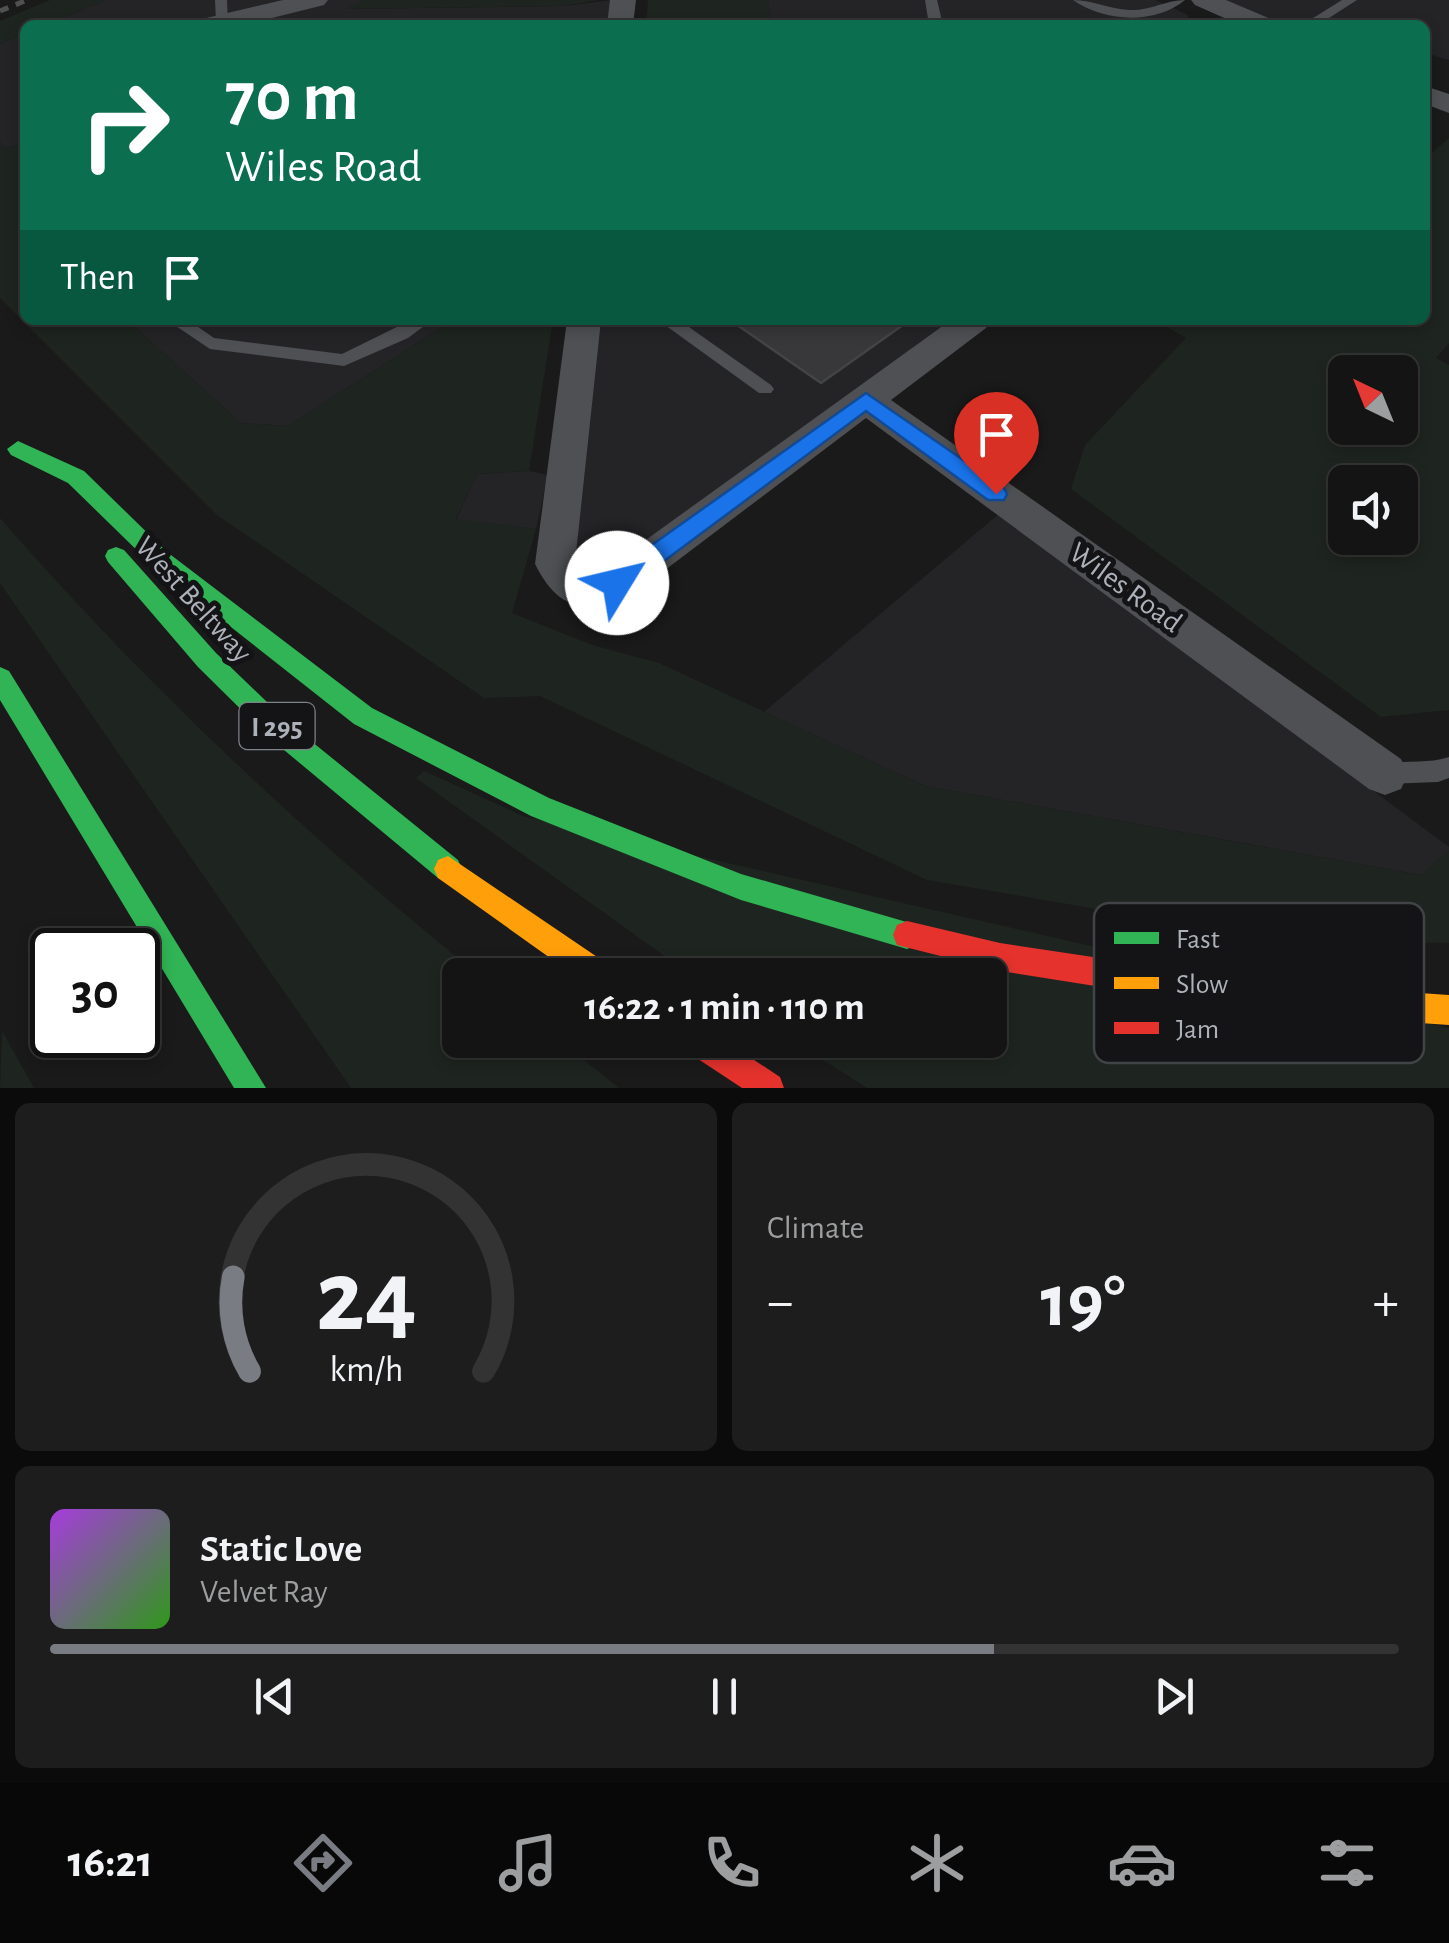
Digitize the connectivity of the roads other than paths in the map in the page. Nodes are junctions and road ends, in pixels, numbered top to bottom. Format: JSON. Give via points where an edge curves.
{"nodes":[{"id":1,"x":315,"y":0,"type":"edge"},
{"id":2,"x":1079,"y":0,"type":"edge"},
{"id":3,"x":1180,"y":0,"type":"edge"},
{"id":4,"x":1351,"y":0,"type":"edge"},
{"id":5,"x":1211,"y":1,"type":"edge"},
{"id":6,"x":219,"y":16,"type":"edge"},
{"id":7,"x":1251,"y":20,"type":"edge"},
{"id":8,"x":1317,"y":20,"type":"edge"},
{"id":9,"x":183,"y":325,"type":"edge"},
{"id":10,"x":416,"y":325,"type":"edge"},
{"id":11,"x":583,"y":325,"type":"edge"},
{"id":12,"x":674,"y":325,"type":"edge"},
{"id":13,"x":967,"y":325,"type":"edge"},
{"id":14,"x":765,"y":390,"type":"dead end"},
{"id":15,"x":866,"y":400,"type":"junction"},
{"id":16,"x":0,"y":427,"type":"edge"},
{"id":17,"x":18,"y":448,"type":"junction"},
{"id":18,"x":57,"y":492,"type":"dead end"},
{"id":19,"x":96,"y":534,"type":"dead end"},
{"id":20,"x":0,"y":678,"type":"edge"},
{"id":21,"x":1449,"y":767,"type":"edge"},
{"id":22,"x":1386,"y":774,"type":"joint"},
{"id":23,"x":573,"y":958,"type":"edge"},
{"id":24,"x":1094,"y":973,"type":"edge"},
{"id":25,"x":1424,"y":1008,"type":"edge"},
{"id":26,"x":1449,"y":1010,"type":"edge"},
{"id":27,"x":724,"y":1058,"type":"edge"},
{"id":28,"x":251,"y":1088,"type":"edge"},
{"id":29,"x":769,"y":1088,"type":"edge"}],
"edges":[{"from":1,"to":6,"type":"street"},
{"from":2,"to":3,"type":"lane","via":[[1141,16]]},
{"from":4,"to":8,"type":"lane"},
{"from":5,"to":7,"type":"street"},
{"from":9,"to":10,"type":"lane","via":[[210,343],[344,360]]},
{"from":11,"to":15,"type":"street","via":[[556,564],[563,581],[577,590],[617,583]]},
{"from":12,"to":14,"type":"lane"},
{"from":13,"to":15,"type":"street"},
{"from":15,"to":22,"type":"street","name":"Wiles Road"},
{"from":16,"to":17,"type":"highway"},
{"from":17,"to":18,"type":"highway"},
{"from":17,"to":24,"type":"highway","via":[[76,477],[159,558],[363,716],[540,807],[741,886],[863,924]]},
{"from":19,"to":23,"type":"highway","name":"West Beltway","number":"I 295","via":[[239,692],[370,811]]},
{"from":20,"to":28,"type":"highway"},
{"from":21,"to":22,"type":"lane"},
{"from":25,"to":26,"type":"highway"},
{"from":27,"to":29,"type":"highway"}]}
